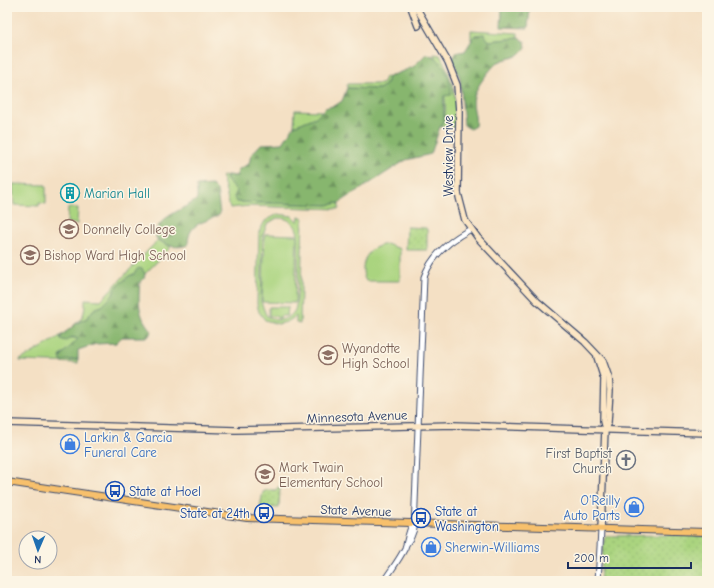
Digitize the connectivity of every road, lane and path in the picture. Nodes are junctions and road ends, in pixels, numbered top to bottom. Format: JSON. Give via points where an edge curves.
{"nodes":[{"id":1,"x":411,"y":7,"type":"edge"},
{"id":2,"x":416,"y":7,"type":"edge"},
{"id":3,"x":418,"y":26,"type":"dead end"},
{"id":4,"x":471,"y":229,"type":"junction"},
{"id":5,"x":7,"y":423,"type":"edge"},
{"id":6,"x":418,"y":426,"type":"junction"},
{"id":7,"x":605,"y":429,"type":"junction"},
{"id":8,"x":707,"y":433,"type":"edge"},
{"id":9,"x":7,"y":482,"type":"edge"},
{"id":10,"x":413,"y":524,"type":"junction"},
{"id":11,"x":601,"y":530,"type":"junction"},
{"id":12,"x":707,"y":532,"type":"edge"},
{"id":13,"x":385,"y":580,"type":"edge"},
{"id":14,"x":598,"y":581,"type":"edge"}],
"edges":[{"from":1,"to":3,"type":"main road"},
{"from":2,"to":4,"type":"main road","name":"Westview Drive","via":[[448,62],[457,84],[460,111],[458,193],[461,210]]},
{"from":4,"to":6,"type":"street","via":[[453,240],[433,258],[424,277]]},
{"from":4,"to":7,"type":"main road","name":"Westview Drive","via":[[537,301],[585,342],[597,357],[604,379]]},
{"from":5,"to":6,"type":"main road","name":"Minnesota Avenue","via":[[234,430]]},
{"from":6,"to":7,"type":"main road","name":"Minnesota Avenue"},
{"from":6,"to":10,"type":"street"},
{"from":7,"to":8,"type":"main road","name":"Minnesota Avenue"},
{"from":7,"to":11,"type":"main road","name":"Westview Drive"},
{"from":9,"to":10,"type":"main road","name":"State Avenue","via":[[247,518]]},
{"from":10,"to":11,"type":"main road","name":"State Avenue"},
{"from":10,"to":13,"type":"street","via":[[400,558]]},
{"from":11,"to":12,"type":"main road","name":"State Avenue"},
{"from":11,"to":14,"type":"street"}]}
